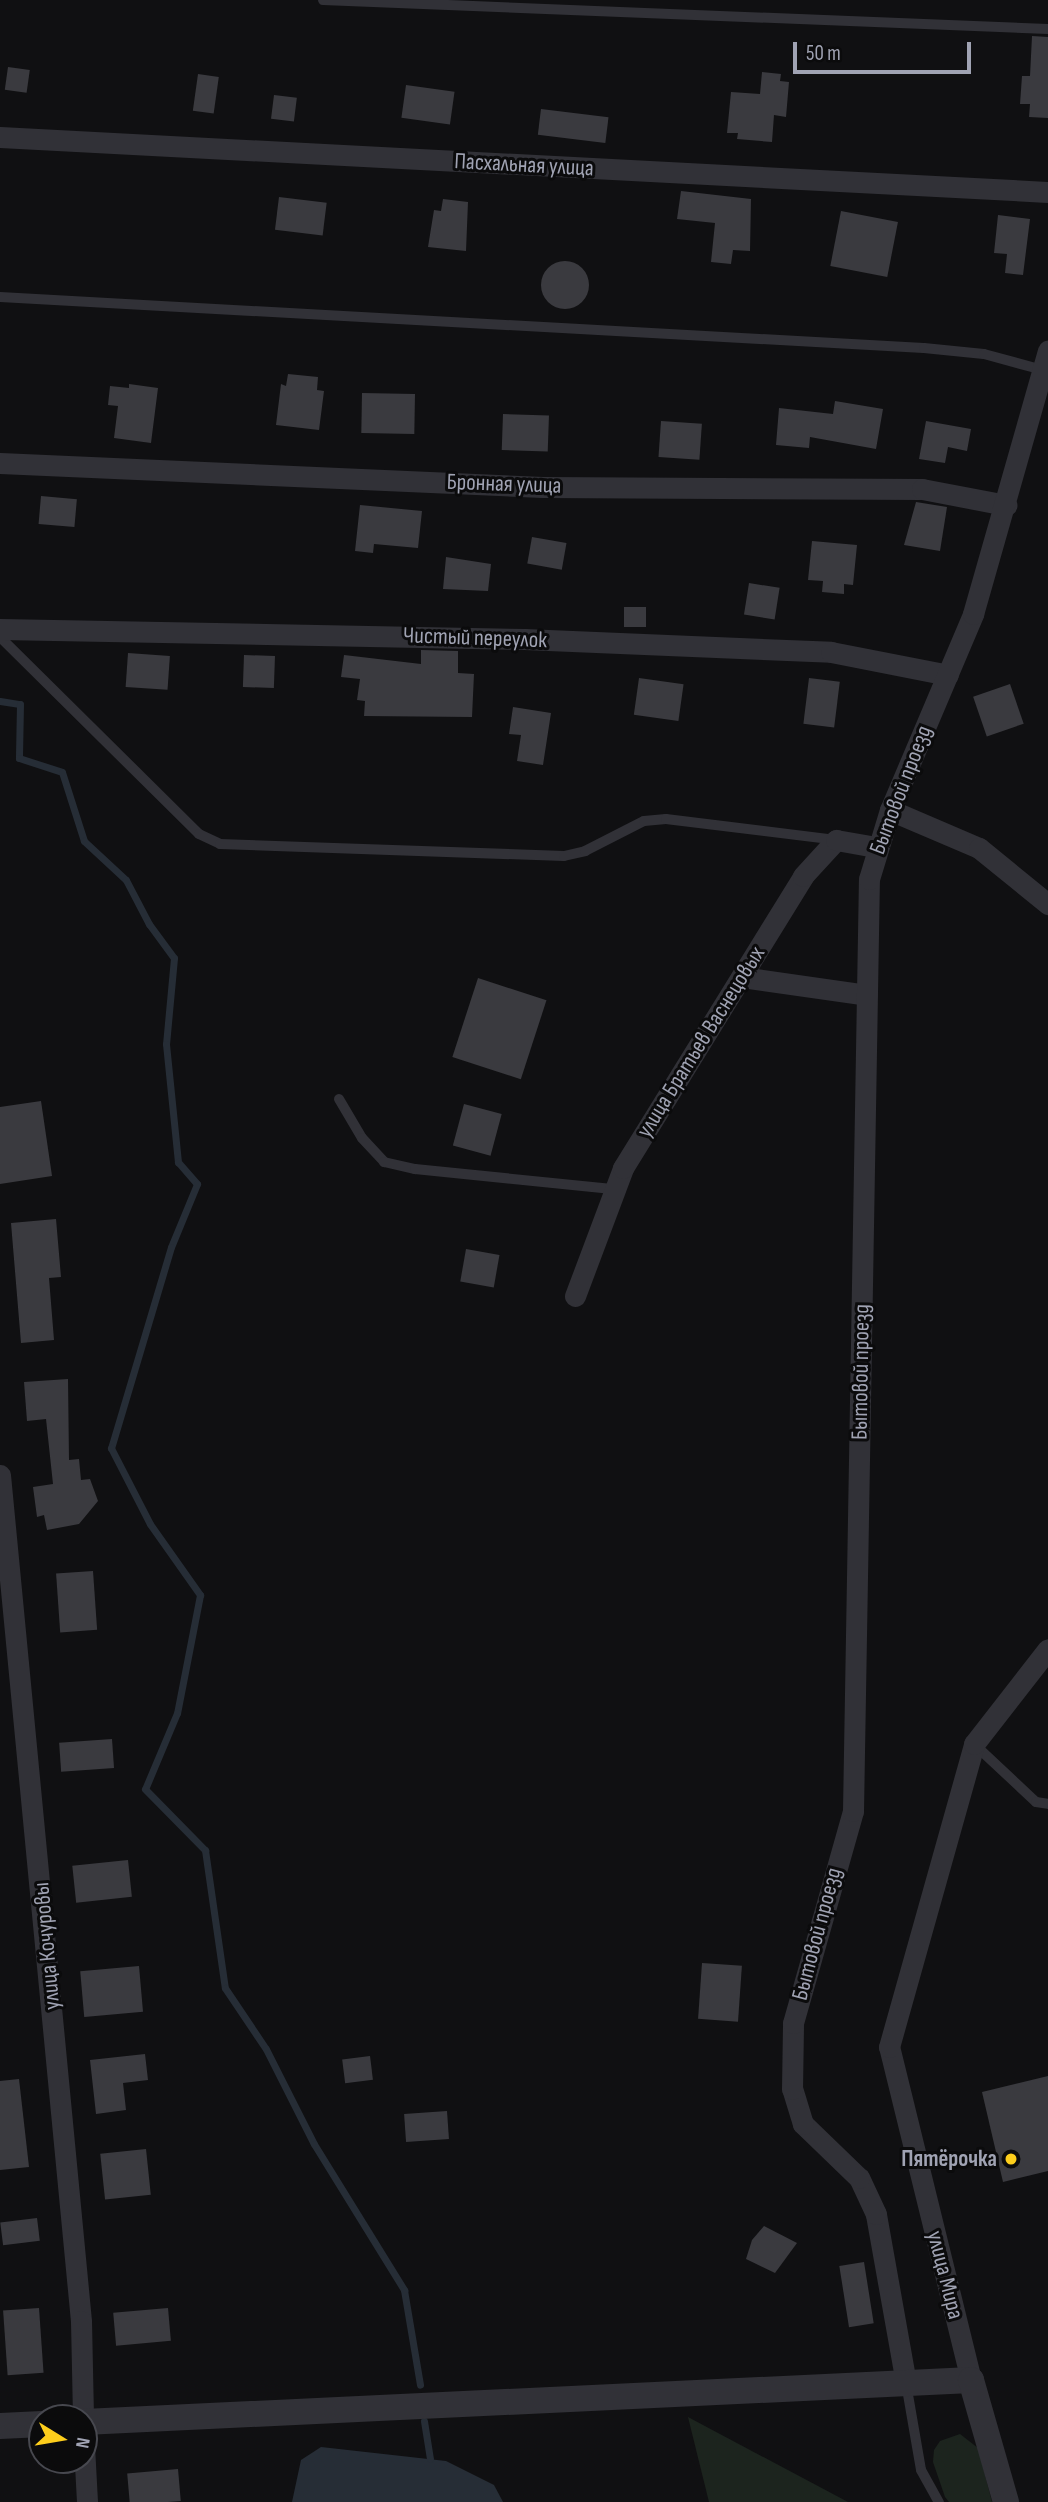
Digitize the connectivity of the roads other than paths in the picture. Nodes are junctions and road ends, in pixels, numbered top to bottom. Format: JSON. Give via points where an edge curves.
{"nodes":[{"id":1,"x":323,"y":0,"type":"edge"},
{"id":2,"x":1048,"y":29,"type":"edge"},
{"id":3,"x":0,"y":137,"type":"edge"},
{"id":4,"x":1048,"y":192,"type":"edge"},
{"id":5,"x":0,"y":297,"type":"edge"},
{"id":6,"x":1046,"y":360,"type":"edge"},
{"id":7,"x":1048,"y":426,"type":"edge"},
{"id":8,"x":1025,"y":434,"type":"junction"},
{"id":9,"x":0,"y":463,"type":"edge"},
{"id":10,"x":1006,"y":505,"type":"junction"},
{"id":11,"x":0,"y":629,"type":"edge"},
{"id":12,"x":0,"y":637,"type":"edge"},
{"id":13,"x":948,"y":675,"type":"junction"},
{"id":14,"x":890,"y":810,"type":"junction"},
{"id":15,"x":836,"y":840,"type":"junction"},
{"id":16,"x":876,"y":847,"type":"junction"},
{"id":17,"x":1048,"y":904,"type":"edge"},
{"id":18,"x":742,"y":977,"type":"junction"},
{"id":19,"x":867,"y":995,"type":"junction"},
{"id":20,"x":339,"y":1099,"type":"dead end"},
{"id":21,"x":612,"y":1189,"type":"junction"},
{"id":22,"x":575,"y":1296,"type":"dead end"},
{"id":23,"x":0,"y":1475,"type":"edge"},
{"id":24,"x":1048,"y":1649,"type":"edge"},
{"id":25,"x":974,"y":1744,"type":"junction"},
{"id":26,"x":1048,"y":1804,"type":"edge"},
{"id":27,"x":971,"y":2380,"type":"junction"},
{"id":28,"x":906,"y":2383,"type":"junction"},
{"id":29,"x":83,"y":2404,"type":"edge"},
{"id":30,"x":98,"y":2419,"type":"edge"},
{"id":31,"x":28,"y":2425,"type":"edge"},
{"id":32,"x":0,"y":2426,"type":"edge"},
{"id":33,"x":86,"y":2474,"type":"edge"},
{"id":34,"x":87,"y":2502,"type":"edge"},
{"id":35,"x":939,"y":2502,"type":"edge"},
{"id":36,"x":1006,"y":2502,"type":"edge"}],
"edges":[{"from":1,"to":2,"type":"lane"},
{"from":3,"to":4,"type":"street","name":"Пасхальная улица"},
{"from":5,"to":6,"type":"lane","via":[[923,348]]},
{"from":6,"to":8,"type":"street","name":"Бытовой проезд"},
{"from":7,"to":8,"type":"street"},
{"from":8,"to":10,"type":"street","name":"Бытовой проезд"},
{"from":9,"to":10,"type":"street","name":"Бронная улица","via":[[542,487],[922,489]]},
{"from":10,"to":13,"type":"street","name":"Бытовой проезд","via":[[973,614]]},
{"from":11,"to":13,"type":"street","name":"Чистый переулок","via":[[496,639],[831,652]]},
{"from":12,"to":15,"type":"lane","via":[[199,834],[220,844],[564,856],[585,851],[644,821],[666,819]]},
{"from":13,"to":14,"type":"street","name":"Бытовой проезд"},
{"from":14,"to":16,"type":"street","name":"Бытовой проезд"},
{"from":14,"to":17,"type":"street","via":[[979,848]]},
{"from":15,"to":16,"type":"street"},
{"from":15,"to":18,"type":"street","name":"улица Братьев Васнецовых","via":[[803,876]]},
{"from":16,"to":19,"type":"street","name":"Бытовой проезд","via":[[869,879]]},
{"from":18,"to":19,"type":"street"},
{"from":18,"to":21,"type":"street","name":"улица Братьев Васнецовых"},
{"from":19,"to":28,"type":"street","name":"Бытовой проезд","via":[[853,1811],[793,2023],[792,2089],[803,2124],[859,2178],[876,2214]]},
{"from":20,"to":21,"type":"lane","via":[[362,1138],[384,1162]]},
{"from":21,"to":22,"type":"street","name":"улица Братьев Васнецовых"},
{"from":23,"to":29,"type":"street","name":"улица Кочуровы","via":[[81,2321]]},
{"from":24,"to":25,"type":"street"},
{"from":25,"to":26,"type":"lane","via":[[1036,1802]]},
{"from":25,"to":27,"type":"street","name":"улица Мира","via":[[889,2047]]},
{"from":27,"to":28,"type":"street"},
{"from":27,"to":36,"type":"street","name":"улица Мира"},
{"from":28,"to":30,"type":"street"},
{"from":28,"to":35,"type":"lane","via":[[921,2470]]},
{"from":31,"to":32,"type":"street"},
{"from":33,"to":34,"type":"street"}]}
